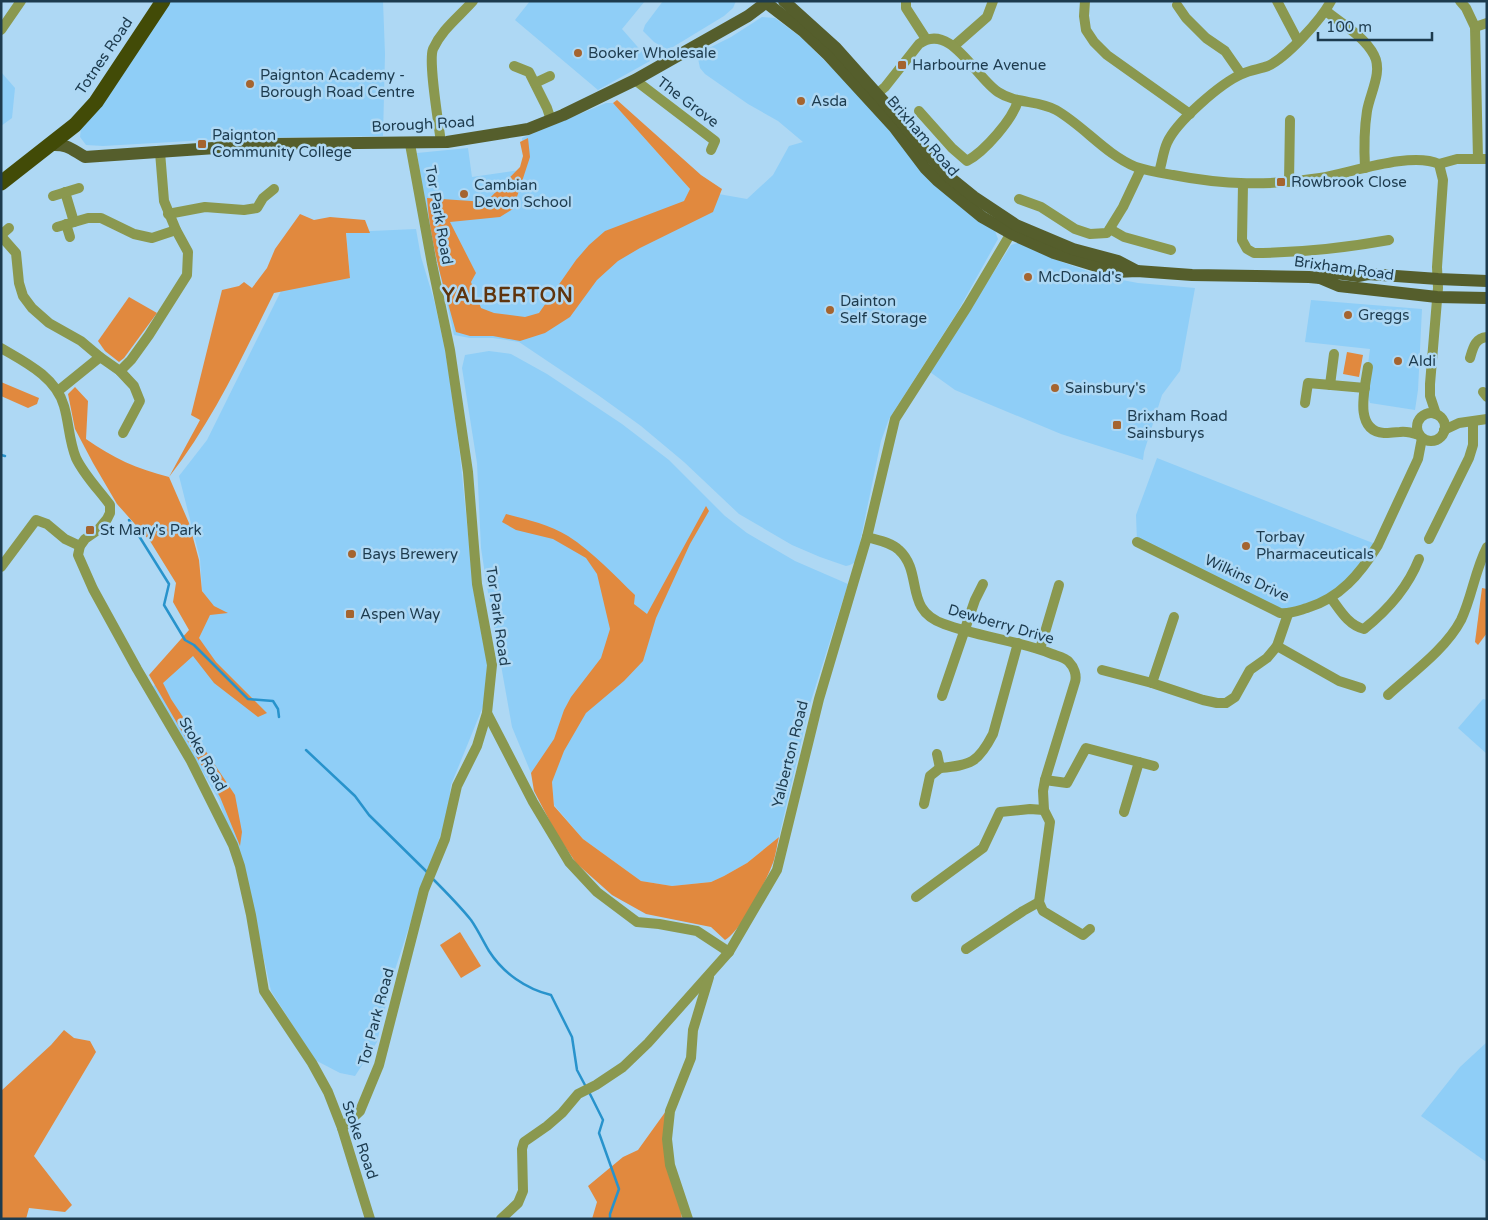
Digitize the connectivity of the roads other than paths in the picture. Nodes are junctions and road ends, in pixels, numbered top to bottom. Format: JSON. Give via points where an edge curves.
{"nodes":[{"id":1,"x":21,"y":1,"type":"edge"},
{"id":2,"x":162,"y":1,"type":"edge"},
{"id":3,"x":473,"y":1,"type":"edge"},
{"id":4,"x":784,"y":1,"type":"edge"},
{"id":5,"x":906,"y":1,"type":"edge"},
{"id":6,"x":993,"y":1,"type":"edge"},
{"id":7,"x":1085,"y":1,"type":"edge"},
{"id":8,"x":1277,"y":1,"type":"edge"},
{"id":9,"x":1331,"y":1,"type":"edge"},
{"id":10,"x":1460,"y":1,"type":"edge"},
{"id":11,"x":766,"y":2,"type":"edge"},
{"id":12,"x":1178,"y":5,"type":"dead end"},
{"id":13,"x":1326,"y":11,"type":"junction"},
{"id":14,"x":1487,"y":23,"type":"edge"},
{"id":15,"x":1475,"y":27,"type":"junction"},
{"id":16,"x":1,"y":30,"type":"edge"},
{"id":17,"x":926,"y":39,"type":"junction"},
{"id":18,"x":1298,"y":41,"type":"junction"},
{"id":19,"x":954,"y":46,"type":"junction"},
{"id":20,"x":514,"y":66,"type":"dead end"},
{"id":21,"x":1241,"y":74,"type":"junction"},
{"id":22,"x":550,"y":76,"type":"dead end"},
{"id":23,"x":634,"y":80,"type":"junction"},
{"id":24,"x":534,"y":83,"type":"junction"},
{"id":25,"x":873,"y":97,"type":"junction"},
{"id":26,"x":1018,"y":100,"type":"junction"},
{"id":27,"x":920,"y":111,"type":"dead end"},
{"id":28,"x":1190,"y":114,"type":"junction"},
{"id":29,"x":551,"y":120,"type":"junction"},
{"id":30,"x":1290,"y":120,"type":"dead end"},
{"id":31,"x":75,"y":125,"type":"junction"},
{"id":32,"x":441,"y":142,"type":"junction"},
{"id":33,"x":410,"y":144,"type":"junction"},
{"id":34,"x":51,"y":145,"type":"junction"},
{"id":35,"x":71,"y":148,"type":"junction"},
{"id":36,"x":711,"y":150,"type":"dead end"},
{"id":37,"x":160,"y":152,"type":"junction"},
{"id":38,"x":1482,"y":159,"type":"edge"},
{"id":39,"x":1439,"y":164,"type":"junction"},
{"id":40,"x":1365,"y":168,"type":"junction"},
{"id":41,"x":1141,"y":169,"type":"junction"},
{"id":42,"x":1159,"y":172,"type":"junction"},
{"id":43,"x":1289,"y":182,"type":"junction"},
{"id":44,"x":1,"y":183,"type":"edge"},
{"id":45,"x":1243,"y":184,"type":"junction"},
{"id":46,"x":78,"y":188,"type":"dead end"},
{"id":47,"x":274,"y":189,"type":"dead end"},
{"id":48,"x":65,"y":192,"type":"junction"},
{"id":49,"x":53,"y":196,"type":"dead end"},
{"id":50,"x":1019,"y":198,"type":"dead end"},
{"id":51,"x":168,"y":214,"type":"junction"},
{"id":52,"x":66,"y":224,"type":"junction"},
{"id":53,"x":1014,"y":229,"type":"junction"},
{"id":54,"x":1110,"y":229,"type":"junction"},
{"id":55,"x":176,"y":230,"type":"junction"},
{"id":56,"x":4,"y":233,"type":"edge"},
{"id":57,"x":70,"y":237,"type":"dead end"},
{"id":58,"x":1388,"y":240,"type":"dead end"},
{"id":59,"x":1171,"y":250,"type":"dead end"},
{"id":60,"x":1320,"y":278,"type":"junction"},
{"id":61,"x":1487,"y":281,"type":"edge"},
{"id":62,"x":1438,"y":288,"type":"junction"},
{"id":63,"x":1487,"y":298,"type":"edge"},
{"id":64,"x":1487,"y":337,"type":"edge"},
{"id":65,"x":1,"y":348,"type":"edge"},
{"id":66,"x":1334,"y":354,"type":"dead end"},
{"id":67,"x":100,"y":357,"type":"junction"},
{"id":68,"x":1470,"y":358,"type":"dead end"},
{"id":69,"x":1368,"y":367,"type":"dead end"},
{"id":70,"x":120,"y":371,"type":"junction"},
{"id":71,"x":1330,"y":385,"type":"junction"},
{"id":72,"x":1365,"y":388,"type":"junction"},
{"id":73,"x":58,"y":391,"type":"junction"},
{"id":74,"x":1430,"y":396,"type":"junction"},
{"id":75,"x":1305,"y":403,"type":"dead end"},
{"id":76,"x":1482,"y":418,"type":"edge"},
{"id":77,"x":1420,"y":419,"type":"junction"},
{"id":78,"x":1441,"y":421,"type":"junction"},
{"id":79,"x":1407,"y":432,"type":"junction"},
{"id":80,"x":123,"y":433,"type":"dead end"},
{"id":81,"x":1421,"y":436,"type":"junction"},
{"id":82,"x":1434,"y":440,"type":"junction"},
{"id":83,"x":1418,"y":458,"type":"junction"},
{"id":84,"x":866,"y":537,"type":"junction"},
{"id":85,"x":1429,"y":539,"type":"dead end"},
{"id":86,"x":1137,"y":542,"type":"dead end"},
{"id":87,"x":80,"y":546,"type":"junction"},
{"id":88,"x":1487,"y":547,"type":"edge"},
{"id":89,"x":1419,"y":559,"type":"dead end"},
{"id":90,"x":1,"y":567,"type":"edge"},
{"id":91,"x":983,"y":584,"type":"dead end"},
{"id":92,"x":1059,"y":585,"type":"dead end"},
{"id":93,"x":1331,"y":598,"type":"junction"},
{"id":94,"x":1288,"y":614,"type":"junction"},
{"id":95,"x":1174,"y":618,"type":"dead end"},
{"id":96,"x":964,"y":630,"type":"junction"},
{"id":97,"x":1018,"y":643,"type":"junction"},
{"id":98,"x":1277,"y":646,"type":"junction"},
{"id":99,"x":1040,"y":649,"type":"junction"},
{"id":100,"x":1102,"y":670,"type":"dead end"},
{"id":101,"x":1152,"y":683,"type":"junction"},
{"id":102,"x":1361,"y":688,"type":"dead end"},
{"id":103,"x":1388,"y":695,"type":"dead end"},
{"id":104,"x":942,"y":696,"type":"dead end"},
{"id":105,"x":487,"y":712,"type":"junction"},
{"id":106,"x":937,"y":754,"type":"dead end"},
{"id":107,"x":1139,"y":762,"type":"junction"},
{"id":108,"x":1154,"y":766,"type":"dead end"},
{"id":109,"x":940,"y":768,"type":"junction"},
{"id":110,"x":1045,"y":780,"type":"junction"},
{"id":111,"x":924,"y":804,"type":"dead end"},
{"id":112,"x":1044,"y":810,"type":"junction"},
{"id":113,"x":1124,"y":812,"type":"dead end"},
{"id":114,"x":916,"y":897,"type":"dead end"},
{"id":115,"x":1038,"y":902,"type":"junction"},
{"id":116,"x":1090,"y":929,"type":"dead end"},
{"id":117,"x":966,"y":949,"type":"dead end"},
{"id":118,"x":729,"y":952,"type":"junction"},
{"id":119,"x":710,"y":973,"type":"junction"},
{"id":120,"x":342,"y":1128,"type":"junction"},
{"id":121,"x":370,"y":1219,"type":"edge"},
{"id":122,"x":500,"y":1219,"type":"edge"},
{"id":123,"x":688,"y":1219,"type":"edge"}],
"edges":[{"from":1,"to":16,"type":"street"},
{"from":2,"to":31,"type":"highway","name":"Totnes Road","via":[[96,102]]},
{"from":3,"to":32,"type":"street","via":[[449,25],[432,51]]},
{"from":4,"to":25,"type":"main road","name":"Brixham Road","via":[[836,48]]},
{"from":5,"to":17,"type":"street","via":[[906,8]]},
{"from":6,"to":19,"type":"street","via":[[987,17]]},
{"from":7,"to":28,"type":"street","via":[[1086,30],[1094,42],[1107,55]]},
{"from":8,"to":18,"type":"street"},
{"from":9,"to":13,"type":"street"},
{"from":10,"to":15,"type":"street"},
{"from":11,"to":23,"type":"main road","name":"Borough Road","via":[[748,16]]},
{"from":11,"to":25,"type":"main road","name":"Brixham Road"},
{"from":12,"to":21,"type":"street","via":[[1186,18],[1224,51]]},
{"from":13,"to":18,"type":"street"},
{"from":13,"to":40,"type":"street","via":[[1363,40],[1375,57],[1377,69],[1367,109],[1363,145]]},
{"from":14,"to":15,"type":"street"},
{"from":15,"to":38,"type":"street"},
{"from":17,"to":19,"type":"street","via":[[942,39]]},
{"from":17,"to":25,"type":"street"},
{"from":18,"to":21,"type":"street","via":[[1268,66]]},
{"from":19,"to":26,"type":"street","via":[[997,91]]},
{"from":20,"to":24,"type":"street","via":[[529,72]]},
{"from":21,"to":28,"type":"street"},
{"from":22,"to":24,"type":"street"},
{"from":23,"to":29,"type":"main road","name":"Borough Road"},
{"from":23,"to":36,"type":"street","name":"The Grove","via":[[715,141]]},
{"from":24,"to":29,"type":"street"},
{"from":25,"to":53,"type":"main road","name":"Brixham Road","via":[[937,180],[982,217]]},
{"from":26,"to":27,"type":"street","via":[[1008,121],[967,161]]},
{"from":26,"to":41,"type":"street","via":[[1055,110],[1128,164]]},
{"from":28,"to":42,"type":"street","via":[[1168,142]]},
{"from":29,"to":32,"type":"main road","name":"Borough Road","via":[[528,129]]},
{"from":30,"to":43,"type":"street"},
{"from":31,"to":34,"type":"highway","name":"Totnes Road"},
{"from":31,"to":35,"type":"main road","via":[[70,137]]},
{"from":32,"to":33,"type":"main road","name":"Borough Road"},
{"from":33,"to":37,"type":"main road","name":"Borough Road","via":[[272,144]]},
{"from":33,"to":105,"type":"street","name":"Tor Park Road","via":[[450,350],[468,472],[476,584],[492,664]]},
{"from":34,"to":35,"type":"main road","name":"Borough Road","via":[[62,144]]},
{"from":34,"to":44,"type":"highway","name":"Totnes Road"},
{"from":35,"to":37,"type":"main road","name":"Borough Road","via":[[85,157]]},
{"from":37,"to":51,"type":"street"},
{"from":38,"to":39,"type":"street","via":[[1457,159]]},
{"from":39,"to":40,"type":"street","via":[[1421,160],[1400,161]]},
{"from":39,"to":62,"type":"street","name":"Wilkins Drive","via":[[1443,180]]},
{"from":40,"to":43,"type":"street"},
{"from":41,"to":42,"type":"street"},
{"from":41,"to":54,"type":"street"},
{"from":42,"to":45,"type":"street"},
{"from":43,"to":45,"type":"street"},
{"from":45,"to":58,"type":"street","via":[[1242,240],[1254,253],[1309,252]]},
{"from":46,"to":48,"type":"street"},
{"from":47,"to":51,"type":"street","via":[[257,208],[205,208]]},
{"from":48,"to":49,"type":"street"},
{"from":48,"to":52,"type":"street"},
{"from":50,"to":54,"type":"street","via":[[1042,207],[1075,229],[1090,234]]},
{"from":51,"to":55,"type":"street"},
{"from":52,"to":55,"type":"street","via":[[101,218],[134,234],[152,238]]},
{"from":52,"to":57,"type":"street"},
{"from":53,"to":60,"type":"main road","name":"Brixham Road","via":[[1054,252],[1116,272]]},
{"from":53,"to":84,"type":"street","name":"Yalberton Road","via":[[895,419]]},
{"from":54,"to":59,"type":"street","via":[[1124,237]]},
{"from":55,"to":70,"type":"street","via":[[188,252],[187,275],[131,360]]},
{"from":56,"to":67,"type":"street","via":[[16,253],[19,283],[32,308],[48,323],[81,341]]},
{"from":60,"to":62,"type":"main road","name":"Brixham Road","via":[[1338,286]]},
{"from":60,"to":62,"type":"main road","via":[[1336,273],[1358,276],[1368,283]]},
{"from":61,"to":62,"type":"main road","name":"Brixham Road"},
{"from":62,"to":63,"type":"main road","name":"Brixham Road"},
{"from":62,"to":74,"type":"street","name":"Wilkins Drive"},
{"from":64,"to":68,"type":"street","via":[[1478,340]]},
{"from":65,"to":73,"type":"street","via":[[39,372]]},
{"from":66,"to":71,"type":"street"},
{"from":67,"to":70,"type":"street"},
{"from":67,"to":73,"type":"street"},
{"from":69,"to":72,"type":"street"},
{"from":70,"to":80,"type":"street","via":[[134,386],[140,401]]},
{"from":71,"to":72,"type":"street"},
{"from":71,"to":75,"type":"street","via":[[1308,383]]},
{"from":72,"to":79,"type":"street","via":[[1364,414],[1369,427],[1385,433]]},
{"from":73,"to":87,"type":"street","via":[[77,460],[110,505],[107,520]]},
{"from":74,"to":77,"type":"street","name":"Wilkins Drive"},
{"from":74,"to":78,"type":"street","name":"Wilkins Drive"},
{"from":76,"to":78,"type":"street","via":[[1460,423]]},
{"from":76,"to":85,"type":"street","via":[[1469,458]]},
{"from":77,"to":78,"type":"street","via":[[1427,414]]},
{"from":77,"to":79,"type":"street"},
{"from":77,"to":81,"type":"street","name":"Wilkins Drive","via":[[1417,428]]},
{"from":78,"to":82,"type":"street","name":"Wilkins Drive","via":[[1441,436]]},
{"from":79,"to":81,"type":"street"},
{"from":81,"to":82,"type":"street"},
{"from":81,"to":83,"type":"street","name":"Wilkins Drive"},
{"from":82,"to":83,"type":"street","name":"Wilkins Drive"},
{"from":83,"to":93,"type":"street","name":"Wilkins Drive","via":[[1370,558]]},
{"from":84,"to":96,"type":"street","name":"Dewberry Drive","via":[[898,549],[906,560],[924,613],[934,621]]},
{"from":84,"to":118,"type":"street","name":"Yalberton Road","via":[[819,699],[777,870]]},
{"from":86,"to":94,"type":"street","name":"Wilkins Drive","via":[[1268,608]]},
{"from":87,"to":90,"type":"street","via":[[36,520]]},
{"from":87,"to":120,"type":"street","name":"Stoke Road","via":[[78,555],[92,588],[192,761],[233,845],[251,914],[264,991],[312,1063]]},
{"from":88,"to":103,"type":"street","via":[[1465,609],[1453,632]]},
{"from":89,"to":93,"type":"street","via":[[1402,591],[1364,629],[1347,619]]},
{"from":91,"to":96,"type":"street"},
{"from":92,"to":99,"type":"street"},
{"from":93,"to":94,"type":"street","name":"Wilkins Drive"},
{"from":94,"to":98,"type":"street"},
{"from":95,"to":101,"type":"street"},
{"from":96,"to":97,"type":"street","name":"Dewberry Drive"},
{"from":96,"to":104,"type":"street"},
{"from":97,"to":99,"type":"street","name":"Dewberry Drive"},
{"from":97,"to":109,"type":"street","via":[[987,746],[965,766]]},
{"from":98,"to":101,"type":"street","via":[[1250,670],[1235,697],[1226,703],[1203,700]]},
{"from":98,"to":102,"type":"street","via":[[1339,681]]},
{"from":99,"to":110,"type":"street","name":"Dewberry Drive","via":[[1068,660],[1077,676]]},
{"from":100,"to":101,"type":"street"},
{"from":105,"to":118,"type":"street","via":[[533,802],[569,862],[597,892],[637,922],[697,931]]},
{"from":105,"to":120,"type":"street","name":"Tor Park Road","via":[[477,746],[457,786],[444,839],[427,882],[380,1066],[360,1111]]},
{"from":106,"to":109,"type":"street"},
{"from":107,"to":108,"type":"street"},
{"from":107,"to":110,"type":"street","via":[[1086,748],[1068,783]]},
{"from":107,"to":113,"type":"street"},
{"from":109,"to":111,"type":"street","via":[[930,776]]},
{"from":110,"to":112,"type":"street","name":"Dewberry Drive"},
{"from":112,"to":114,"type":"street","via":[[1030,808],[1000,812],[984,848]]},
{"from":112,"to":115,"type":"street","name":"Dewberry Drive","via":[[1050,822]]},
{"from":115,"to":116,"type":"street","via":[[1043,911],[1082,935]]},
{"from":115,"to":117,"type":"street"},
{"from":118,"to":119,"type":"street","name":"Yalberton Road"},
{"from":119,"to":122,"type":"street","name":"Yalberton Road","via":[[623,1068],[578,1094],[562,1113],[524,1142],[523,1191],[518,1203]]},
{"from":119,"to":123,"type":"street","via":[[694,1030],[691,1058],[670,1111],[667,1139],[670,1165]]},
{"from":120,"to":121,"type":"street","name":"Stoke Road"}]}
